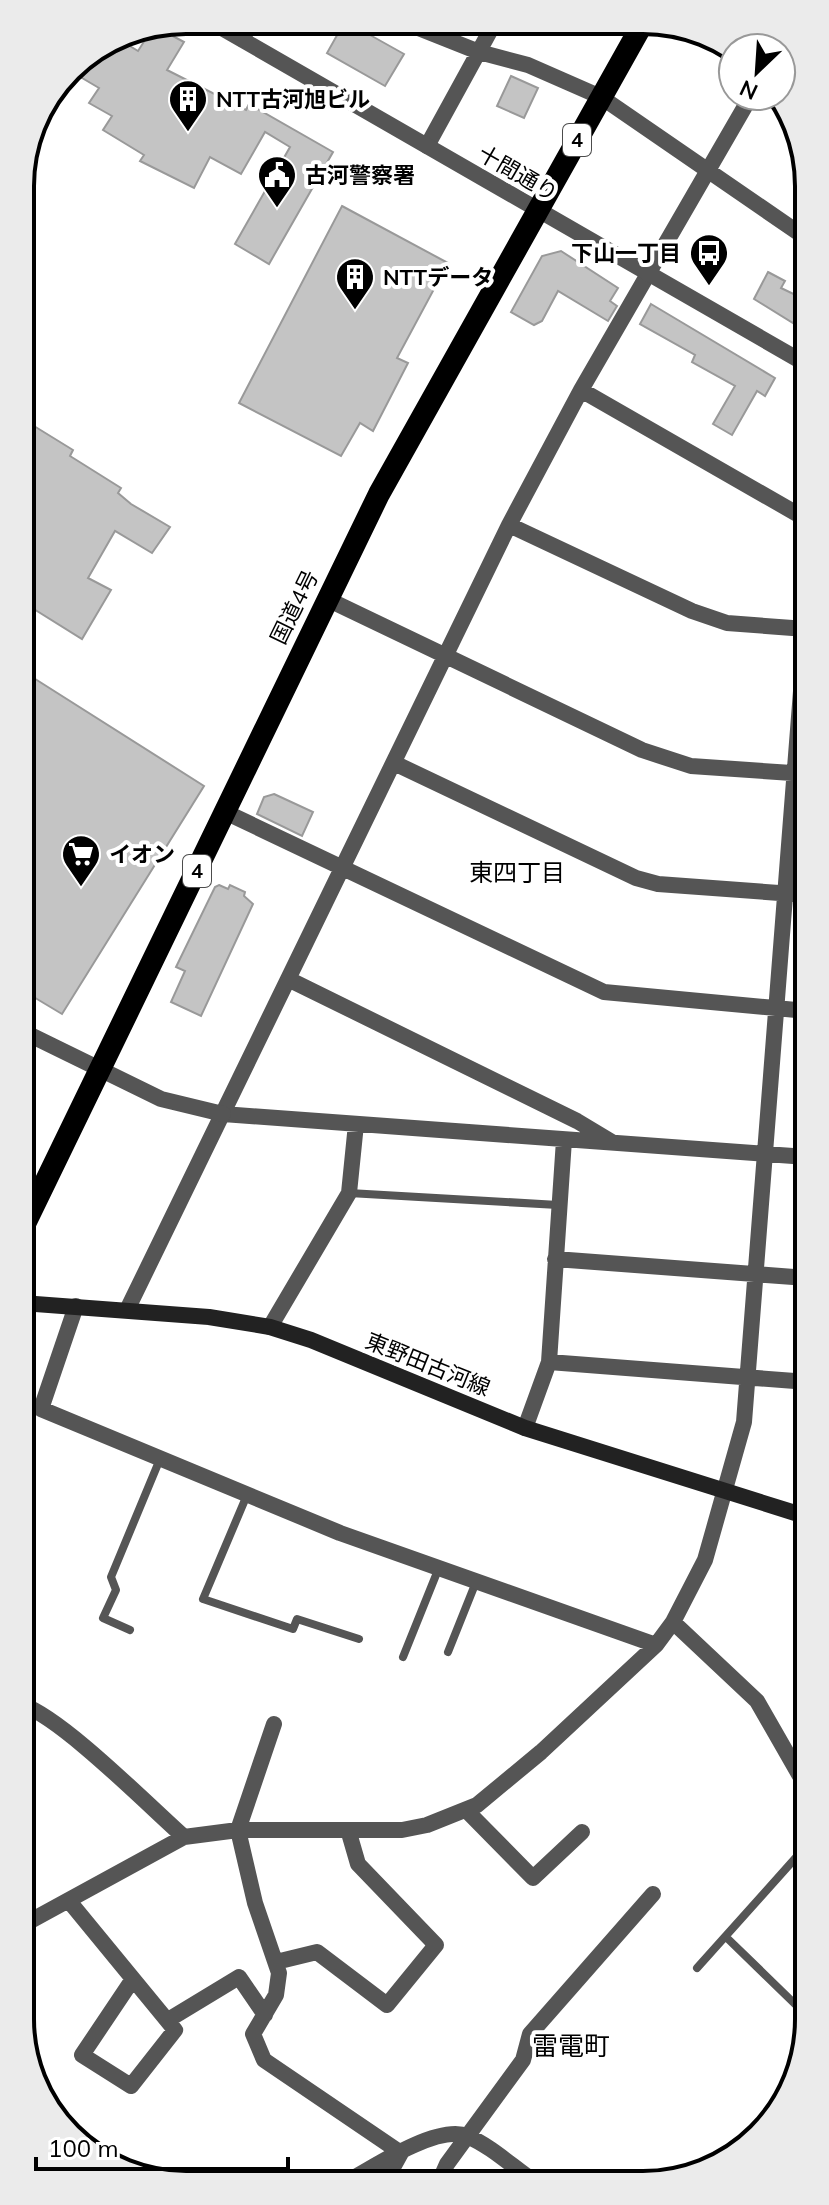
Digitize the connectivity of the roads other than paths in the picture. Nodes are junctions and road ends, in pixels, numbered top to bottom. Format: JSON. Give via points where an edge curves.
{"nodes":[{"id":1,"x":233,"y":34,"type":"edge"},
{"id":2,"x":245,"y":34,"type":"edge"},
{"id":3,"x":434,"y":34,"type":"edge"},
{"id":4,"x":489,"y":34,"type":"edge"},
{"id":5,"x":637,"y":34,"type":"edge"},
{"id":6,"x":242,"y":39,"type":"junction"},
{"id":7,"x":479,"y":52,"type":"junction"},
{"id":8,"x":601,"y":97,"type":"junction"},
{"id":9,"x":742,"y":112,"type":"edge"},
{"id":10,"x":427,"y":146,"type":"junction"},
{"id":11,"x":708,"y":169,"type":"junction"},
{"id":12,"x":538,"y":210,"type":"junction"},
{"id":13,"x":795,"y":230,"type":"edge"},
{"id":14,"x":650,"y":273,"type":"junction"},
{"id":15,"x":795,"y":358,"type":"edge"},
{"id":16,"x":581,"y":390,"type":"junction"},
{"id":17,"x":795,"y":513,"type":"edge"},
{"id":18,"x":509,"y":525,"type":"junction"},
{"id":19,"x":327,"y":599,"type":"junction"},
{"id":20,"x":795,"y":628,"type":"edge"},
{"id":21,"x":447,"y":654,"type":"junction"},
{"id":22,"x":394,"y":763,"type":"junction"},
{"id":23,"x":795,"y":773,"type":"edge"},
{"id":24,"x":225,"y":812,"type":"junction"},
{"id":25,"x":795,"y":824,"type":"edge"},
{"id":26,"x":343,"y":869,"type":"junction"},
{"id":27,"x":787,"y":893,"type":"junction"},
{"id":28,"x":795,"y":894,"type":"edge"},
{"id":29,"x":288,"y":979,"type":"junction"},
{"id":30,"x":777,"y":1009,"type":"junction"},
{"id":31,"x":795,"y":1010,"type":"edge"},
{"id":32,"x":34,"y":1037,"type":"edge"},
{"id":33,"x":99,"y":1071,"type":"junction"},
{"id":34,"x":223,"y":1114,"type":"junction"},
{"id":35,"x":356,"y":1124,"type":"junction"},
{"id":36,"x":564,"y":1140,"type":"junction"},
{"id":37,"x":613,"y":1143,"type":"junction"},
{"id":38,"x":766,"y":1154,"type":"junction"},
{"id":39,"x":795,"y":1156,"type":"edge"},
{"id":40,"x":349,"y":1193,"type":"junction"},
{"id":41,"x":34,"y":1205,"type":"edge"},
{"id":42,"x":558,"y":1205,"type":"junction"},
{"id":43,"x":555,"y":1259,"type":"junction"},
{"id":44,"x":758,"y":1274,"type":"junction"},
{"id":45,"x":795,"y":1277,"type":"edge"},
{"id":46,"x":34,"y":1304,"type":"edge"},
{"id":47,"x":76,"y":1306,"type":"junction"},
{"id":48,"x":127,"y":1310,"type":"junction"},
{"id":49,"x":270,"y":1327,"type":"junction"},
{"id":50,"x":549,"y":1362,"type":"junction"},
{"id":51,"x":748,"y":1378,"type":"junction"},
{"id":52,"x":795,"y":1381,"type":"edge"},
{"id":53,"x":525,"y":1428,"type":"junction"},
{"id":54,"x":160,"y":1459,"type":"junction"},
{"id":55,"x":724,"y":1492,"type":"junction"},
{"id":56,"x":247,"y":1494,"type":"junction"},
{"id":57,"x":795,"y":1513,"type":"edge"},
{"id":58,"x":438,"y":1570,"type":"junction"},
{"id":59,"x":476,"y":1582,"type":"junction"},
{"id":60,"x":673,"y":1622,"type":"junction"},
{"id":61,"x":130,"y":1630,"type":"dead end"},
{"id":62,"x":359,"y":1639,"type":"dead end"},
{"id":63,"x":656,"y":1645,"type":"junction"},
{"id":64,"x":448,"y":1652,"type":"dead end"},
{"id":65,"x":403,"y":1657,"type":"dead end"},
{"id":66,"x":34,"y":1709,"type":"edge"},
{"id":67,"x":274,"y":1724,"type":"dead end"},
{"id":68,"x":795,"y":1767,"type":"edge"},
{"id":69,"x":466,"y":1810,"type":"junction"},
{"id":70,"x":238,"y":1830,"type":"junction"},
{"id":71,"x":582,"y":1832,"type":"dead end"},
{"id":72,"x":349,"y":1833,"type":"junction"},
{"id":73,"x":184,"y":1837,"type":"junction"},
{"id":74,"x":795,"y":1859,"type":"edge"},
{"id":75,"x":653,"y":1894,"type":"dead end"},
{"id":76,"x":69,"y":1901,"type":"junction"},
{"id":77,"x":34,"y":1919,"type":"edge"},
{"id":78,"x":726,"y":1937,"type":"junction"},
{"id":79,"x":276,"y":1962,"type":"junction"},
{"id":80,"x":697,"y":1968,"type":"dead end"},
{"id":81,"x":133,"y":1979,"type":"junction"},
{"id":82,"x":795,"y":2004,"type":"edge"},
{"id":83,"x":265,"y":2015,"type":"junction"},
{"id":84,"x":168,"y":2020,"type":"junction"},
{"id":85,"x":466,"y":2136,"type":"junction"},
{"id":86,"x":401,"y":2153,"type":"junction"},
{"id":87,"x":367,"y":2171,"type":"edge"},
{"id":88,"x":391,"y":2171,"type":"edge"},
{"id":89,"x":445,"y":2171,"type":"edge"},
{"id":90,"x":518,"y":2171,"type":"edge"}],
"edges":[{"from":1,"to":6,"type":"street","name":"十間通り"},
{"from":2,"to":6,"type":"street"},
{"from":3,"to":7,"type":"street"},
{"from":4,"to":7,"type":"street"},
{"from":5,"to":8,"type":"highway","name":"国道4号","number":"4"},
{"from":6,"to":10,"type":"street","name":"十間通り"},
{"from":7,"to":8,"type":"street","via":[[528,65]]},
{"from":7,"to":10,"type":"street"},
{"from":8,"to":11,"type":"street"},
{"from":8,"to":12,"type":"highway","name":"国道4号","number":"4"},
{"from":9,"to":11,"type":"street"},
{"from":10,"to":12,"type":"street","name":"十間通り"},
{"from":11,"to":13,"type":"street"},
{"from":11,"to":14,"type":"street"},
{"from":12,"to":14,"type":"street","name":"十間通り"},
{"from":12,"to":19,"type":"highway","name":"国道4号","number":"4","via":[[432,396]]},
{"from":14,"to":15,"type":"street","name":"十間通り"},
{"from":14,"to":16,"type":"street"},
{"from":16,"to":17,"type":"street"},
{"from":16,"to":18,"type":"street"},
{"from":18,"to":20,"type":"street","via":[[692,611],[727,623]]},
{"from":18,"to":21,"type":"street"},
{"from":19,"to":21,"type":"street"},
{"from":19,"to":24,"type":"highway","name":"国道4号","number":"4"},
{"from":21,"to":22,"type":"street"},
{"from":21,"to":23,"type":"street","via":[[642,750],[691,766]]},
{"from":22,"to":26,"type":"street"},
{"from":22,"to":27,"type":"street","via":[[636,878]]},
{"from":24,"to":26,"type":"street"},
{"from":24,"to":33,"type":"highway","name":"国道4号","number":"4"},
{"from":25,"to":27,"type":"street"},
{"from":26,"to":29,"type":"street"},
{"from":26,"to":30,"type":"street","via":[[604,992]]},
{"from":27,"to":28,"type":"street"},
{"from":27,"to":30,"type":"street"},
{"from":29,"to":34,"type":"street"},
{"from":29,"to":37,"type":"street"},
{"from":30,"to":31,"type":"street"},
{"from":30,"to":38,"type":"street"},
{"from":32,"to":33,"type":"street"},
{"from":33,"to":34,"type":"street","via":[[181,1107]]},
{"from":33,"to":41,"type":"highway","name":"国道4号","number":"4"},
{"from":34,"to":35,"type":"street"},
{"from":34,"to":48,"type":"street"},
{"from":35,"to":36,"type":"street"},
{"from":35,"to":40,"type":"street"},
{"from":36,"to":37,"type":"street"},
{"from":36,"to":42,"type":"street"},
{"from":37,"to":38,"type":"street"},
{"from":38,"to":39,"type":"street"},
{"from":38,"to":44,"type":"street"},
{"from":40,"to":42,"type":"lane"},
{"from":40,"to":49,"type":"street"},
{"from":42,"to":43,"type":"street"},
{"from":43,"to":44,"type":"street"},
{"from":43,"to":50,"type":"street"},
{"from":44,"to":45,"type":"street"},
{"from":44,"to":51,"type":"street"},
{"from":46,"to":47,"type":"main road","name":"東野田古河線"},
{"from":47,"to":48,"type":"main road","name":"東野田古河線"},
{"from":47,"to":54,"type":"street","via":[[41,1409]]},
{"from":48,"to":49,"type":"main road","name":"東野田古河線"},
{"from":49,"to":53,"type":"main road","name":"東野田古河線"},
{"from":50,"to":51,"type":"street"},
{"from":50,"to":53,"type":"street"},
{"from":51,"to":52,"type":"street"},
{"from":51,"to":55,"type":"street","via":[[744,1422]]},
{"from":53,"to":55,"type":"main road","name":"東野田古河線"},
{"from":54,"to":56,"type":"street"},
{"from":54,"to":61,"type":"lane","via":[[111,1577],[116,1590],[103,1618]]},
{"from":55,"to":57,"type":"main road","name":"東野田古河線"},
{"from":55,"to":60,"type":"street","via":[[705,1560]]},
{"from":56,"to":58,"type":"street"},
{"from":56,"to":62,"type":"lane","via":[[203,1599],[293,1629],[297,1619]]},
{"from":58,"to":59,"type":"street"},
{"from":58,"to":65,"type":"lane"},
{"from":59,"to":63,"type":"street"},
{"from":59,"to":64,"type":"lane"},
{"from":60,"to":63,"type":"street"},
{"from":60,"to":68,"type":"street","via":[[757,1701]]},
{"from":63,"to":69,"type":"street","via":[[535,1758]]},
{"from":66,"to":73,"type":"street"},
{"from":67,"to":70,"type":"street"},
{"from":69,"to":71,"type":"street","via":[[533,1878]]},
{"from":69,"to":72,"type":"street","via":[[427,1825]]},
{"from":70,"to":72,"type":"street"},
{"from":70,"to":73,"type":"street"},
{"from":70,"to":79,"type":"street"},
{"from":72,"to":79,"type":"street","via":[[358,1864],[436,1945],[387,2005],[317,1952]]},
{"from":73,"to":76,"type":"street"},
{"from":74,"to":78,"type":"lane"},
{"from":75,"to":85,"type":"street","via":[[530,2034],[523,2060]]},
{"from":76,"to":77,"type":"street"},
{"from":76,"to":81,"type":"street"},
{"from":78,"to":80,"type":"lane"},
{"from":78,"to":82,"type":"lane"},
{"from":79,"to":83,"type":"street","via":[[276,1995]]},
{"from":81,"to":84,"type":"street"},
{"from":81,"to":84,"type":"street","via":[[82,2055],[131,2086],[175,2030]]},
{"from":83,"to":84,"type":"street","via":[[239,1977]]},
{"from":83,"to":86,"type":"street","via":[[253,2034],[264,2060]]},
{"from":85,"to":86,"type":"street","via":[[447,2134]]},
{"from":85,"to":89,"type":"street"},
{"from":85,"to":90,"type":"street"},
{"from":86,"to":87,"type":"street"},
{"from":86,"to":88,"type":"street"}]}
